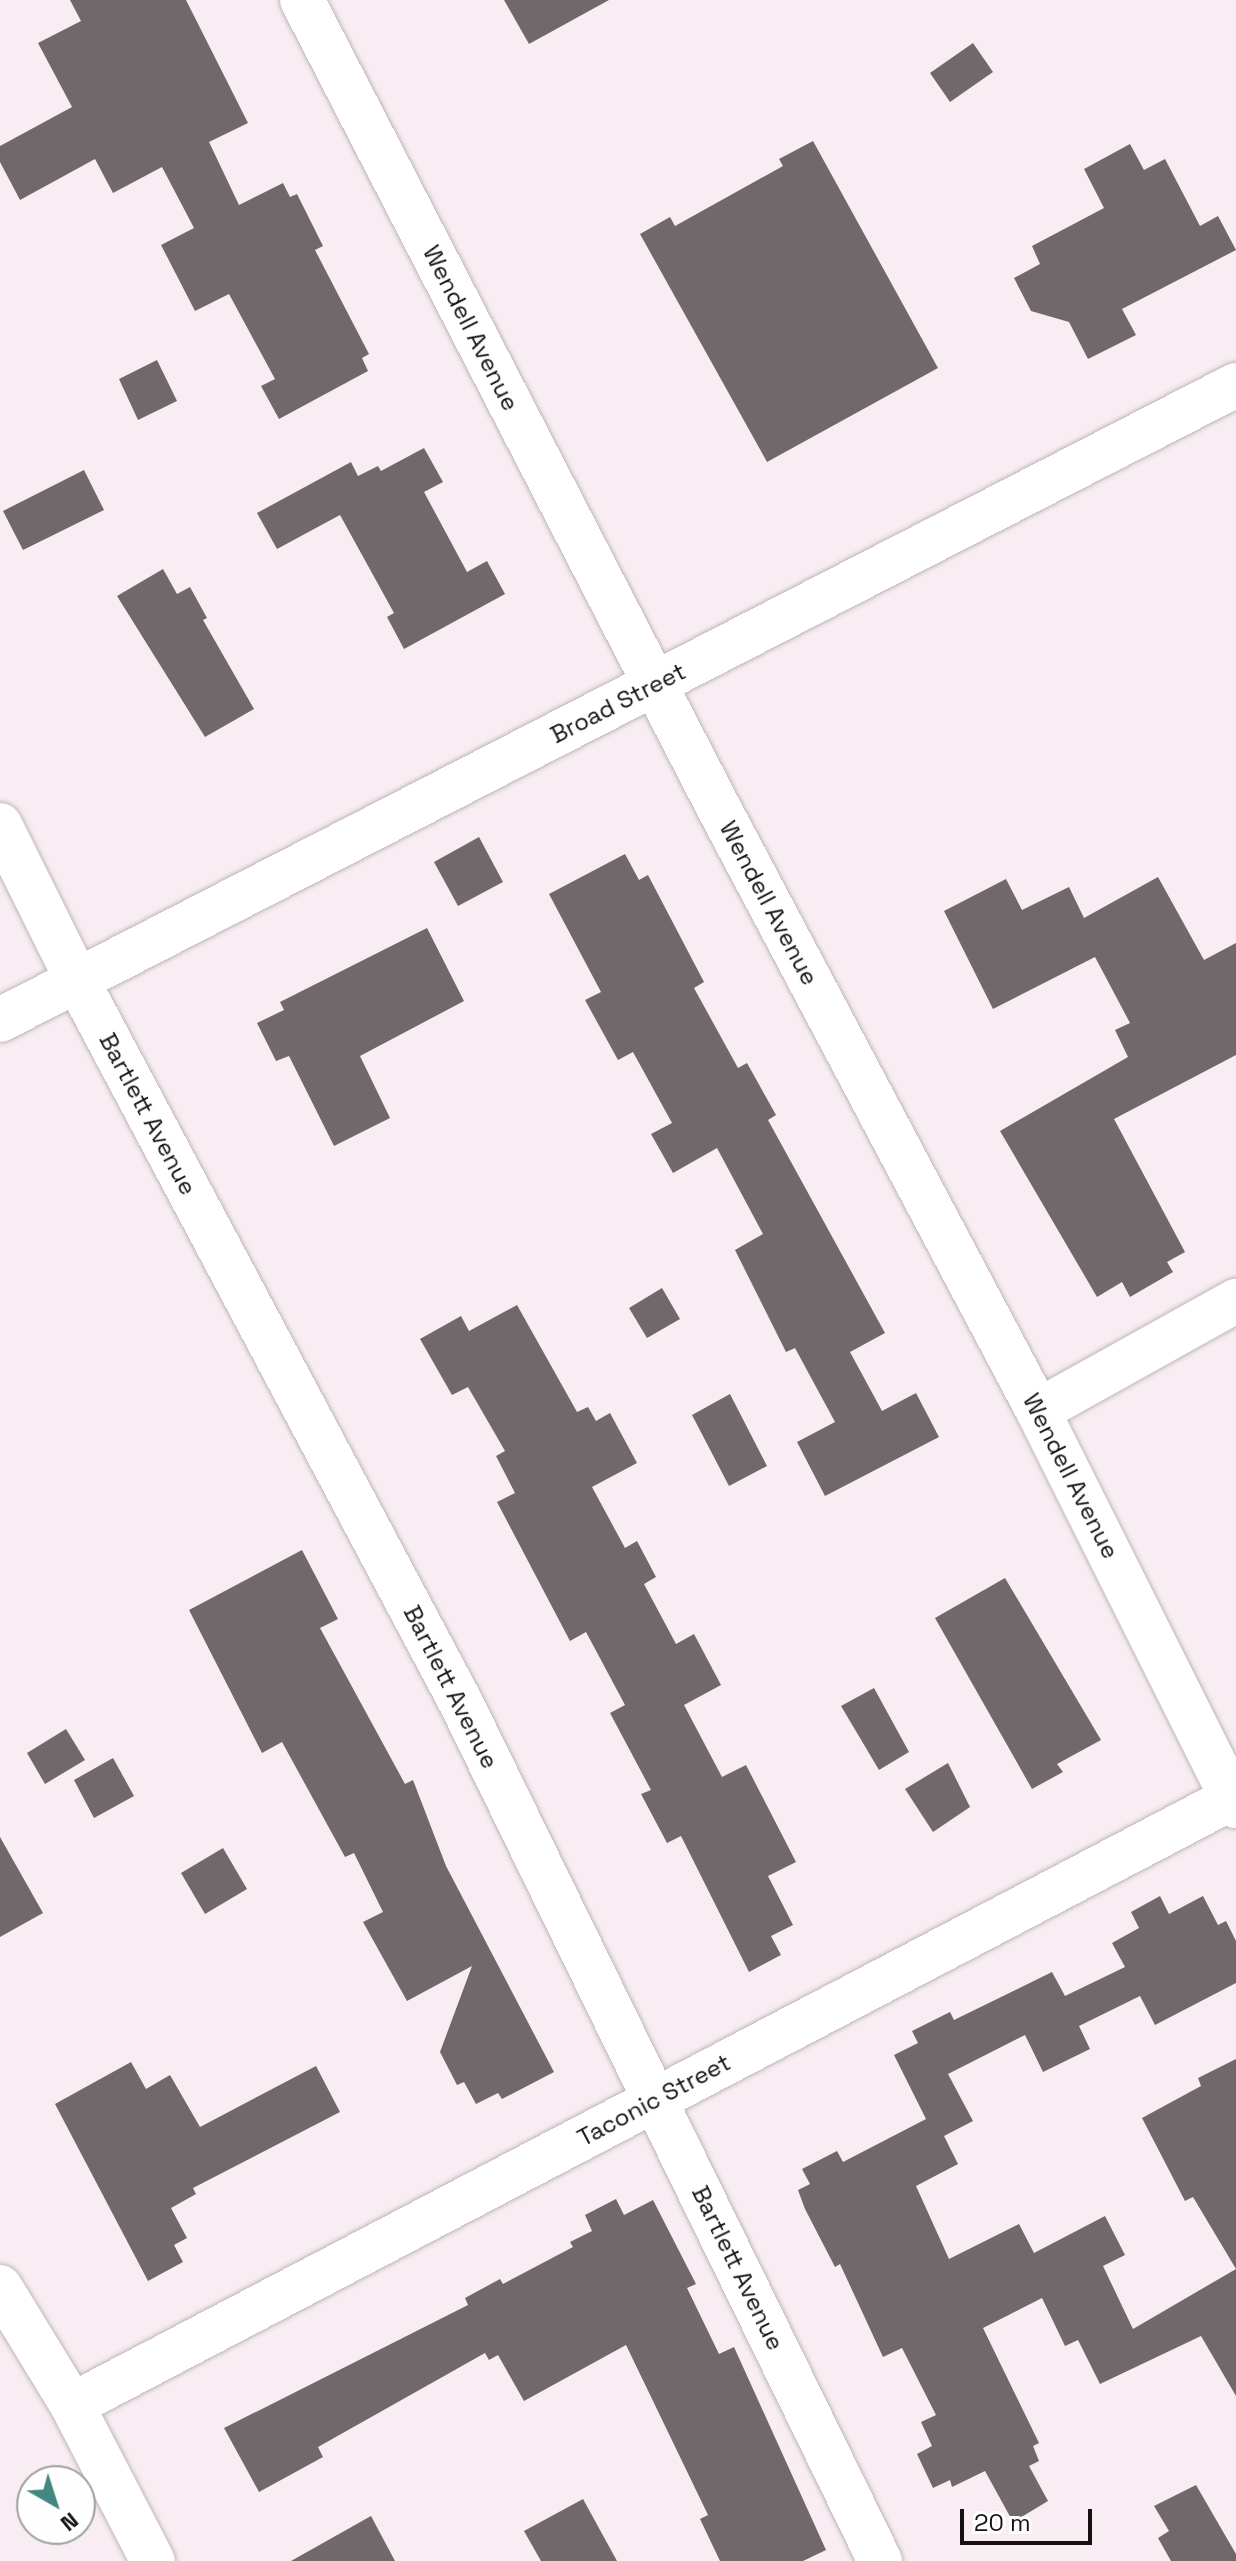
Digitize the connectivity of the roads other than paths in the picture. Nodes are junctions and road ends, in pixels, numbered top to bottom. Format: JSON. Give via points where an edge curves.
{"nodes":[{"id":1,"x":302,"y":0,"type":"edge"},
{"id":2,"x":1236,"y":385,"type":"edge"},
{"id":3,"x":656,"y":683,"type":"junction"},
{"id":4,"x":0,"y":825,"type":"edge"},
{"id":5,"x":77,"y":980,"type":"junction"},
{"id":6,"x":0,"y":1020,"type":"edge"},
{"id":7,"x":1236,"y":1301,"type":"edge"},
{"id":8,"x":1038,"y":1411,"type":"junction"},
{"id":9,"x":1235,"y":1800,"type":"edge"},
{"id":10,"x":657,"y":2099,"type":"junction"},
{"id":11,"x":0,"y":2287,"type":"edge"},
{"id":12,"x":72,"y":2405,"type":"junction"},
{"id":13,"x":153,"y":2561,"type":"edge"},
{"id":14,"x":880,"y":2561,"type":"edge"}],
"edges":[{"from":1,"to":3,"type":"street","name":"Wendell Avenue"},
{"from":2,"to":3,"type":"street","name":"Broad Street"},
{"from":3,"to":5,"type":"street","name":"Broad Street"},
{"from":3,"to":8,"type":"street","name":"Wendell Avenue"},
{"from":4,"to":5,"type":"street","name":"Bartlett Avenue"},
{"from":5,"to":6,"type":"street","name":"Broad Street"},
{"from":5,"to":10,"type":"street","name":"Bartlett Avenue","via":[[462,1705]]},
{"from":7,"to":8,"type":"street"},
{"from":8,"to":9,"type":"street","name":"Wendell Avenue"},
{"from":9,"to":10,"type":"street","name":"Taconic Street"},
{"from":10,"to":12,"type":"street","name":"Taconic Street"},
{"from":10,"to":14,"type":"street","name":"Bartlett Avenue"},
{"from":11,"to":12,"type":"street"},
{"from":12,"to":13,"type":"street"}]}
